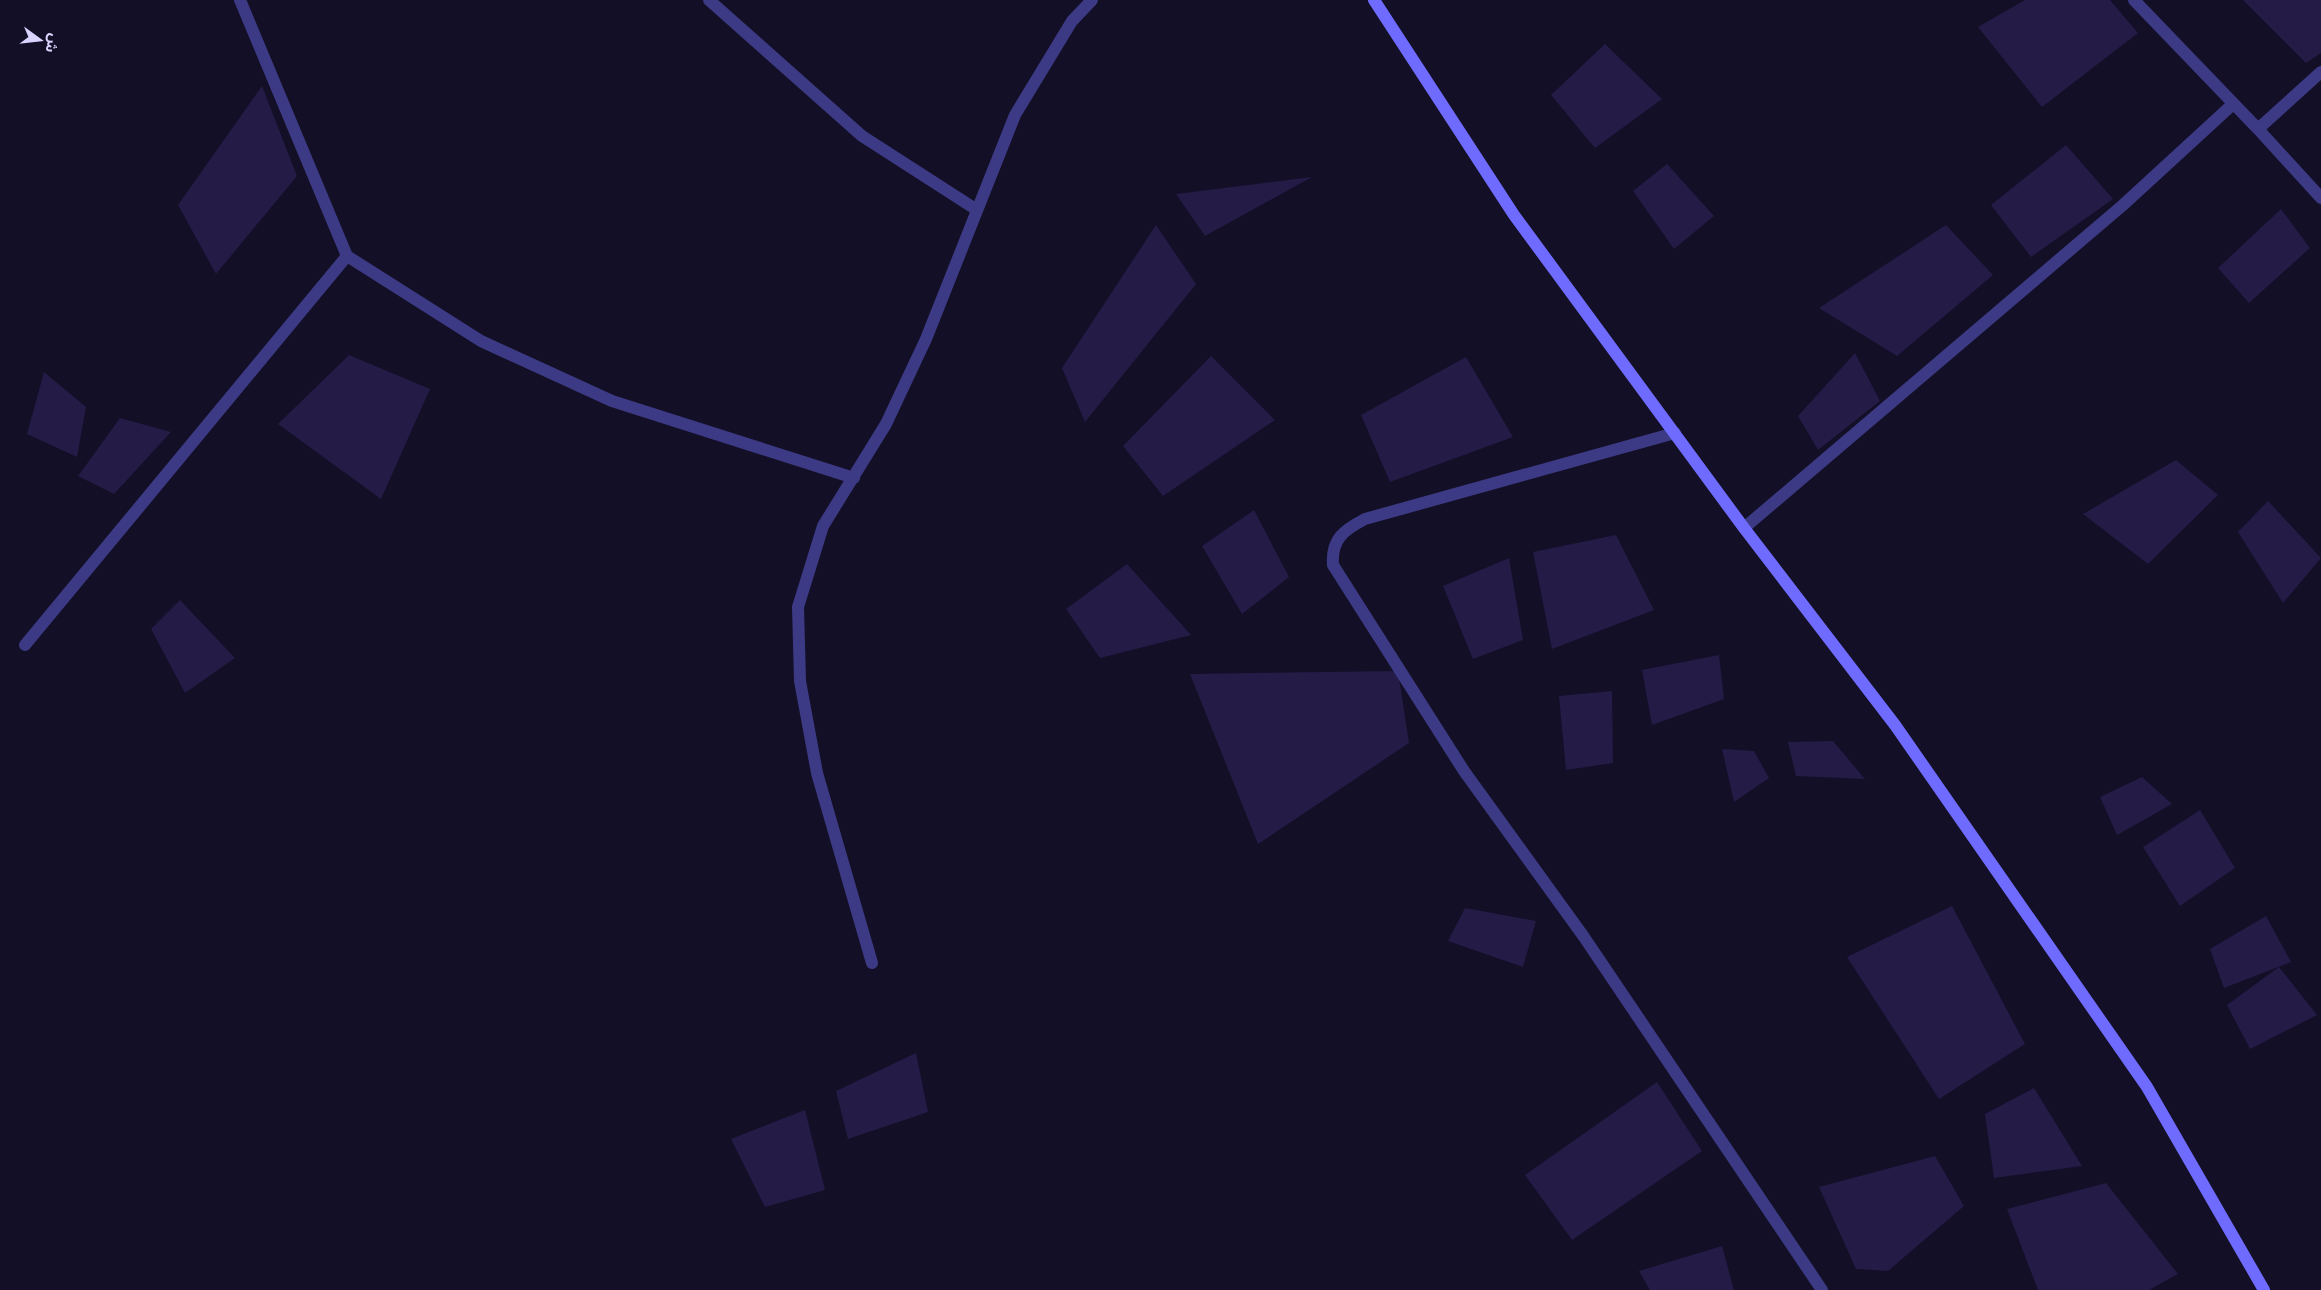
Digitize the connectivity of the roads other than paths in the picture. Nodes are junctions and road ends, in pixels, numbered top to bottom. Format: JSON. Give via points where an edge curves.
{"nodes":[{"id":1,"x":240,"y":0,"type":"edge"},
{"id":2,"x":710,"y":0,"type":"edge"},
{"id":3,"x":1092,"y":0,"type":"edge"},
{"id":4,"x":1374,"y":0,"type":"edge"},
{"id":5,"x":2134,"y":0,"type":"edge"},
{"id":6,"x":2321,"y":72,"type":"edge"},
{"id":7,"x":2233,"y":104,"type":"junction"},
{"id":8,"x":2258,"y":128,"type":"junction"},
{"id":9,"x":2321,"y":198,"type":"edge"},
{"id":10,"x":977,"y":210,"type":"junction"},
{"id":11,"x":347,"y":256,"type":"junction"},
{"id":12,"x":1675,"y":433,"type":"junction"},
{"id":13,"x":854,"y":478,"type":"junction"},
{"id":14,"x":1744,"y":528,"type":"junction"},
{"id":15,"x":25,"y":645,"type":"dead end"},
{"id":16,"x":872,"y":963,"type":"dead end"},
{"id":17,"x":1822,"y":1290,"type":"edge"},
{"id":18,"x":2264,"y":1290,"type":"edge"}],
"edges":[{"from":1,"to":11,"type":"street"},
{"from":2,"to":10,"type":"street","via":[[862,136]]},
{"from":3,"to":10,"type":"street","via":[[1072,21],[1015,115]]},
{"from":4,"to":12,"type":"main road","via":[[1514,215]]},
{"from":5,"to":7,"type":"street"},
{"from":6,"to":8,"type":"street"},
{"from":7,"to":8,"type":"street"},
{"from":7,"to":14,"type":"street","via":[[2122,205]]},
{"from":8,"to":9,"type":"street"},
{"from":10,"to":13,"type":"street","via":[[926,340],[886,424]]},
{"from":11,"to":13,"type":"street","via":[[480,341],[612,401]]},
{"from":11,"to":15,"type":"street"},
{"from":12,"to":14,"type":"main road"},
{"from":12,"to":17,"type":"street","via":[[1365,518],[1345,529],[1332,551],[1333,565],[1464,771],[1584,937]]},
{"from":13,"to":16,"type":"street","via":[[823,526],[798,607],[800,681],[816,773]]},
{"from":14,"to":18,"type":"main road","via":[[1896,725],[2148,1087]]}]}
